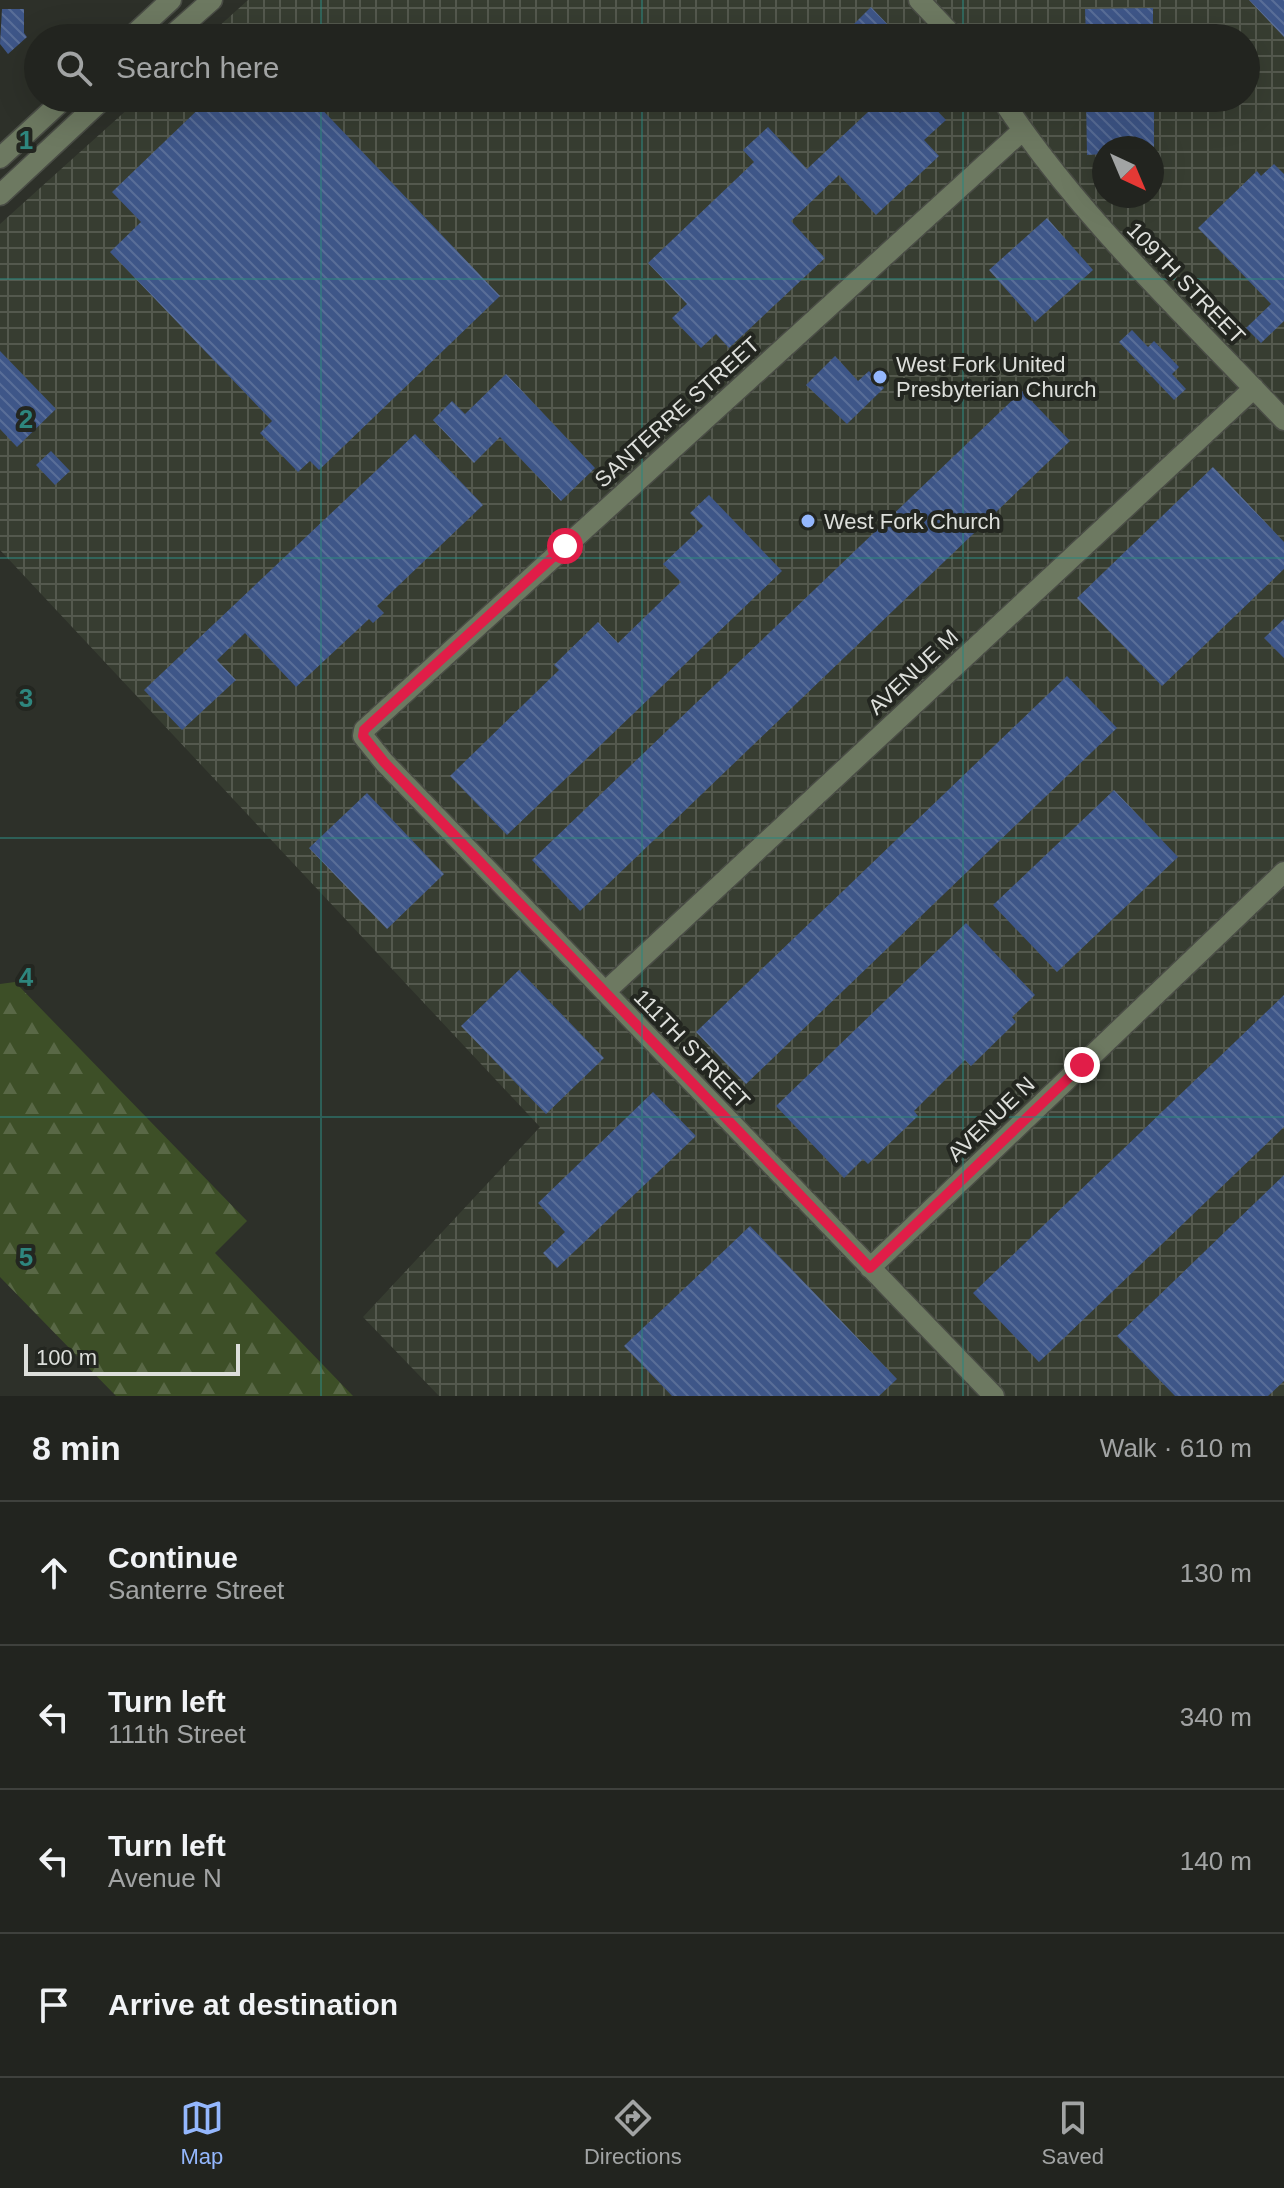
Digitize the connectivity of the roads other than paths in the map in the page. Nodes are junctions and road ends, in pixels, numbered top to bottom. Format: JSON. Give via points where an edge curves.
{"nodes":[{"id":1,"x":171,"y":0,"type":"edge"},
{"id":2,"x":212,"y":0,"type":"edge"},
{"id":3,"x":919,"y":0,"type":"edge"},
{"id":4,"x":145,"y":24,"type":"edge"},
{"id":5,"x":185,"y":24,"type":"edge"},
{"id":6,"x":942,"y":24,"type":"edge"},
{"id":7,"x":50,"y":112,"type":"edge"},
{"id":8,"x":89,"y":112,"type":"edge"},
{"id":9,"x":1011,"y":112,"type":"edge"},
{"id":10,"x":1023,"y":130,"type":"junction"},
{"id":11,"x":0,"y":158,"type":"edge"},
{"id":12,"x":0,"y":194,"type":"edge"},
{"id":13,"x":1254,"y":388,"type":"junction"},
{"id":14,"x":1284,"y":420,"type":"edge"},
{"id":15,"x":364,"y":730,"type":"joint"},
{"id":16,"x":1284,"y":872,"type":"edge"},
{"id":17,"x":605,"y":992,"type":"junction"},
{"id":18,"x":870,"y":1268,"type":"junction"},
{"id":19,"x":994,"y":1396,"type":"edge"}],
"edges":[{"from":1,"to":4,"type":"street"},
{"from":2,"to":5,"type":"street"},
{"from":3,"to":6,"type":"street"},
{"from":7,"to":11,"type":"street"},
{"from":8,"to":12,"type":"street"},
{"from":9,"to":10,"type":"street","name":"109TH STREET"},
{"from":10,"to":13,"type":"street","name":"109TH STREET","via":[[1097,224]]},
{"from":10,"to":15,"type":"street","name":"SANTERRE STREET"},
{"from":13,"to":14,"type":"street","name":"109TH STREET"},
{"from":13,"to":17,"type":"street","name":"AVENUE M"},
{"from":15,"to":17,"type":"street","name":"111TH STREET","via":[[363,736],[384,762]]},
{"from":16,"to":18,"type":"street","name":"AVENUE N"},
{"from":17,"to":18,"type":"street","name":"111TH STREET"},
{"from":18,"to":19,"type":"street","name":"111TH STREET"}]}
